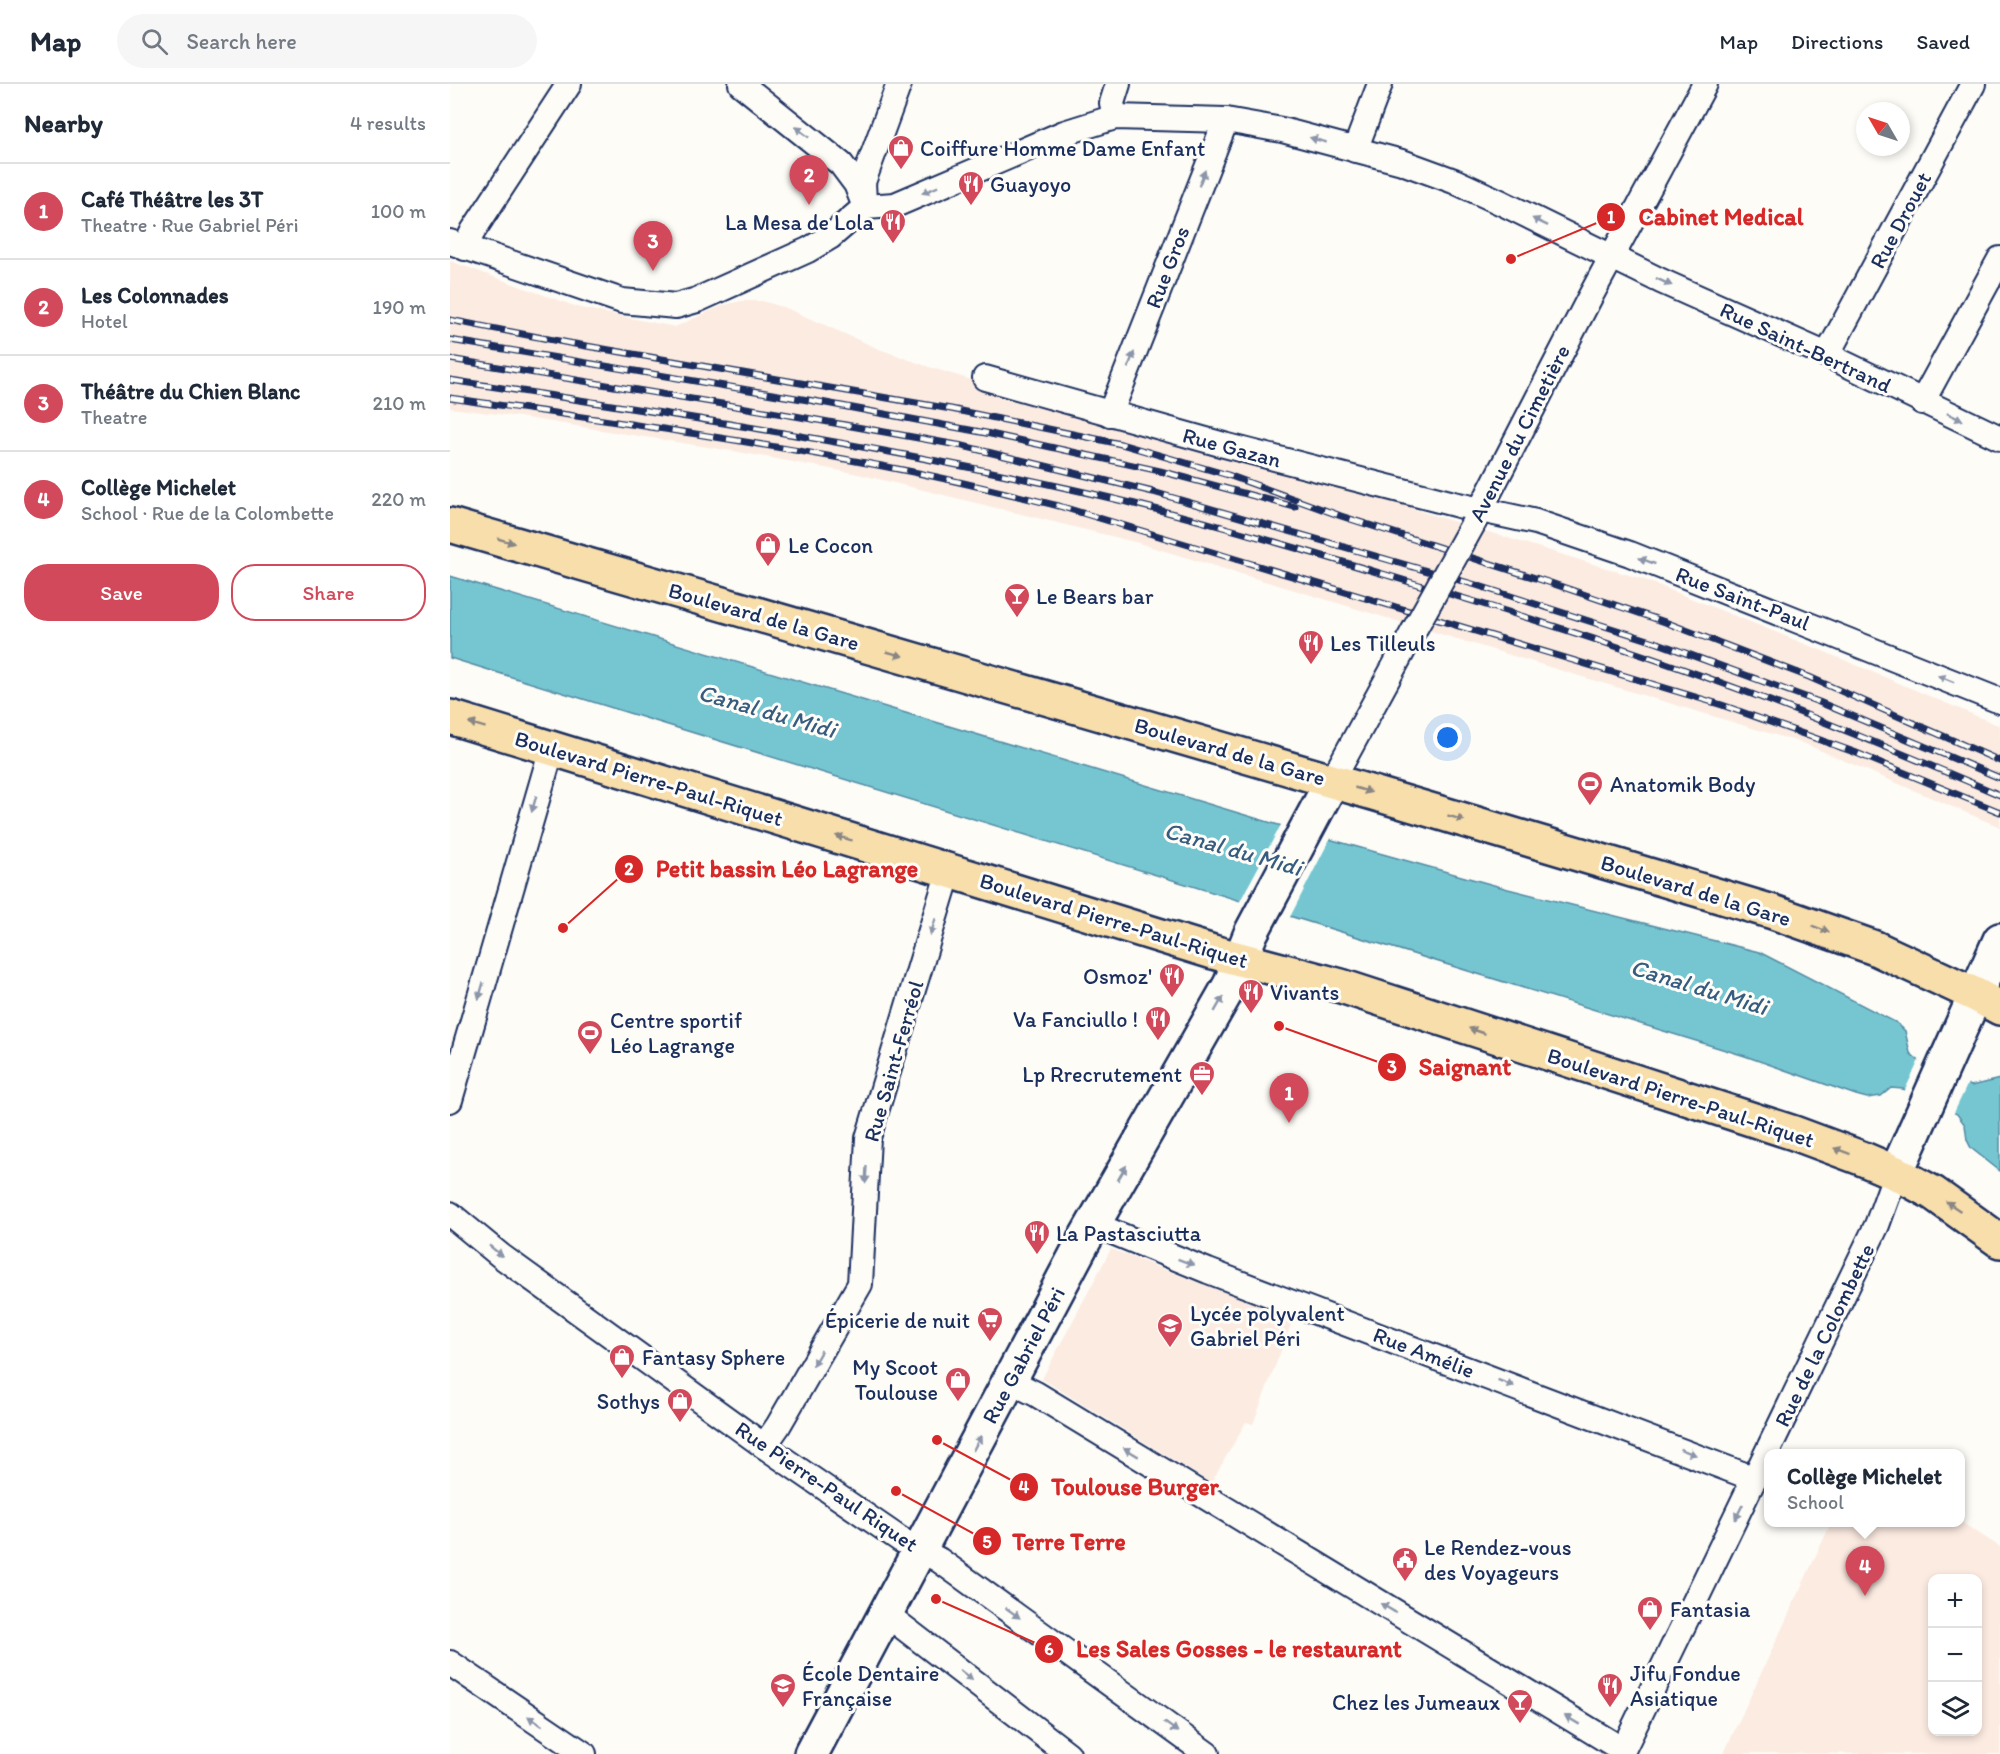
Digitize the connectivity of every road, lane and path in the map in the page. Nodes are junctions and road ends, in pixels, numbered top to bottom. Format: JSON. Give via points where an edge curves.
{"nodes":[{"id":1,"x":569,"y":84,"type":"edge"},
{"id":2,"x":741,"y":84,"type":"edge"},
{"id":3,"x":899,"y":84,"type":"edge"},
{"id":4,"x":1118,"y":84,"type":"edge"},
{"id":5,"x":1380,"y":84,"type":"edge"},
{"id":6,"x":1705,"y":84,"type":"edge"},
{"id":7,"x":1973,"y":84,"type":"edge"},
{"id":8,"x":1115,"y":117,"type":"junction"},
{"id":9,"x":1226,"y":120,"type":"junction"},
{"id":10,"x":1355,"y":150,"type":"junction"},
{"id":11,"x":865,"y":207,"type":"junction"},
{"id":12,"x":458,"y":245,"type":"edge"},
{"id":13,"x":1611,"y":257,"type":"junction"},
{"id":14,"x":2000,"y":259,"type":"edge"},
{"id":15,"x":1827,"y":355,"type":"junction"},
{"id":16,"x":985,"y":378,"type":"dead end"},
{"id":17,"x":1922,"y":402,"type":"junction"},
{"id":18,"x":1110,"y":414,"type":"junction"},
{"id":19,"x":2000,"y":438,"type":"edge"},
{"id":20,"x":1477,"y":517,"type":"junction"},
{"id":21,"x":450,"y":525,"type":"edge"},
{"id":22,"x":2000,"y":701,"type":"edge"},
{"id":23,"x":450,"y":717,"type":"edge"},
{"id":24,"x":552,"y":748,"type":"junction"},
{"id":25,"x":1325,"y":794,"type":"junction"},
{"id":26,"x":949,"y":871,"type":"junction"},
{"id":27,"x":2000,"y":940,"type":"edge"},
{"id":28,"x":1247,"y":945,"type":"junction"},
{"id":29,"x":1988,"y":1001,"type":"edge"},
{"id":30,"x":450,"y":1100,"type":"edge"},
{"id":31,"x":1896,"y":1173,"type":"junction"},
{"id":32,"x":450,"y":1214,"type":"edge"},
{"id":33,"x":1093,"y":1224,"type":"junction"},
{"id":34,"x":2000,"y":1241,"type":"edge"},
{"id":35,"x":1010,"y":1381,"type":"junction"},
{"id":36,"x":764,"y":1446,"type":"junction"},
{"id":37,"x":1769,"y":1449,"type":"edge"},
{"id":38,"x":1764,"y":1460,"type":"edge"},
{"id":39,"x":1755,"y":1479,"type":"junction"},
{"id":40,"x":920,"y":1550,"type":"junction"},
{"id":41,"x":886,"y":1614,"type":"junction"},
{"id":42,"x":450,"y":1663,"type":"edge"},
{"id":43,"x":1622,"y":1752,"type":"edge"},
{"id":44,"x":584,"y":1754,"type":"edge"},
{"id":45,"x":811,"y":1754,"type":"edge"},
{"id":46,"x":1068,"y":1754,"type":"edge"},
{"id":47,"x":1208,"y":1754,"type":"edge"}],
"edges":[{"from":1,"to":12,"type":"street","via":[[473,231]]},
{"from":11,"to":2,"type":"street","one_way":true,"via":[[856,184],[841,164]]},
{"from":3,"to":11,"type":"street","via":[[863,182]]},
{"from":4,"to":8,"type":"street","via":[[1112,103]]},
{"from":5,"to":10,"type":"street"},
{"from":6,"to":13,"type":"street","name":"Avenue du Cimetière"},
{"from":7,"to":15,"type":"street","name":"Rue Drouet"},
{"from":8,"to":9,"type":"street","name":"Rue Saint-Bertrand"},
{"from":8,"to":11,"type":"street","name":"Rue Saint-Bertrand","one_way":true,"via":[[1064,133],[895,205]]},
{"from":10,"to":9,"type":"street","name":"Rue Saint-Bertrand","one_way":true},
{"from":18,"to":9,"type":"street","name":"Rue Gros","one_way":true},
{"from":13,"to":10,"type":"street","name":"Rue Saint-Bertrand","one_way":true,"via":[[1454,182],[1402,162]]},
{"from":11,"to":12,"type":"street","via":[[808,250],[698,300],[676,306],[622,301]]},
{"from":13,"to":15,"type":"street","name":"Rue Saint-Bertrand","one_way":true},
{"from":13,"to":20,"type":"street","name":"Avenue du Cimetière"},
{"from":14,"to":17,"type":"street"},
{"from":15,"to":17,"type":"street","name":"Rue Saint-Bertrand"},
{"from":16,"to":18,"type":"street","name":"Rue Gazan"},
{"from":17,"to":19,"type":"street","name":"Rue Saint-Bertrand","one_way":true},
{"from":18,"to":20,"type":"street","name":"Rue Gazan"},
{"from":22,"to":20,"type":"street","name":"Rue Saint-Paul","one_way":true,"via":[[1630,554],[1536,522]]},
{"from":20,"to":25,"type":"street","name":"Avenue du Cimetière","bridge":true},
{"from":21,"to":25,"type":"main road","name":"Boulevard de la Gare","one_way":true},
{"from":24,"to":23,"type":"main road","name":"Boulevard Pierre-Paul-Riquet","one_way":true},
{"from":26,"to":24,"type":"main road","name":"Boulevard Pierre-Paul-Riquet","one_way":true},
{"from":24,"to":30,"type":"street","one_way":true},
{"from":25,"to":28,"type":"street","name":"Rue Gabriel Péri"},
{"from":25,"to":29,"type":"main road","name":"Boulevard de la Gare","one_way":true,"via":[[1773,912],[1875,948]]},
{"from":26,"to":28,"type":"main road","name":"Boulevard Pierre-Paul-Riquet"},
{"from":26,"to":36,"type":"street","name":"Rue Saint-Ferréol","one_way":true,"via":[[868,1138],[860,1284]]},
{"from":27,"to":29,"type":"street"},
{"from":31,"to":28,"type":"main road","name":"Boulevard Pierre-Paul-Riquet","one_way":true,"via":[[1728,1111],[1341,986]]},
{"from":33,"to":28,"type":"street","name":"Rue Gabriel Péri","one_way":true,"via":[[1230,985]]},
{"from":29,"to":31,"type":"street","via":[[1962,1026]]},
{"from":34,"to":31,"type":"main road","name":"Boulevard Pierre-Paul-Riquet","one_way":true,"via":[[1934,1192]]},
{"from":31,"to":37,"type":"street","name":"Rue de la Colombette","via":[[1880,1220]]},
{"from":32,"to":36,"type":"street","name":"Rue Pierre-Paul Riquet","one_way":true,"via":[[501,1256]]},
{"from":33,"to":35,"type":"street","name":"Rue Gabriel Péri"},
{"from":33,"to":39,"type":"street","name":"Rue Amélie","one_way":true},
{"from":40,"to":35,"type":"street","name":"Rue Gabriel Péri","one_way":true},
{"from":43,"to":35,"type":"street","one_way":true},
{"from":36,"to":40,"type":"street","name":"Rue Pierre-Paul Riquet"},
{"from":38,"to":39,"type":"street","name":"Rue de la Colombette"},
{"from":39,"to":43,"type":"street","name":"Rue de la Colombette","one_way":true},
{"from":40,"to":41,"type":"street","name":"Rue Gabriel Péri"},
{"from":40,"to":47,"type":"street","name":"Rue Pierre-Paul Riquet","one_way":true},
{"from":41,"to":45,"type":"street","name":"Rue Gabriel Péri"},
{"from":41,"to":46,"type":"street","one_way":true},
{"from":44,"to":42,"type":"street","one_way":true}]}
